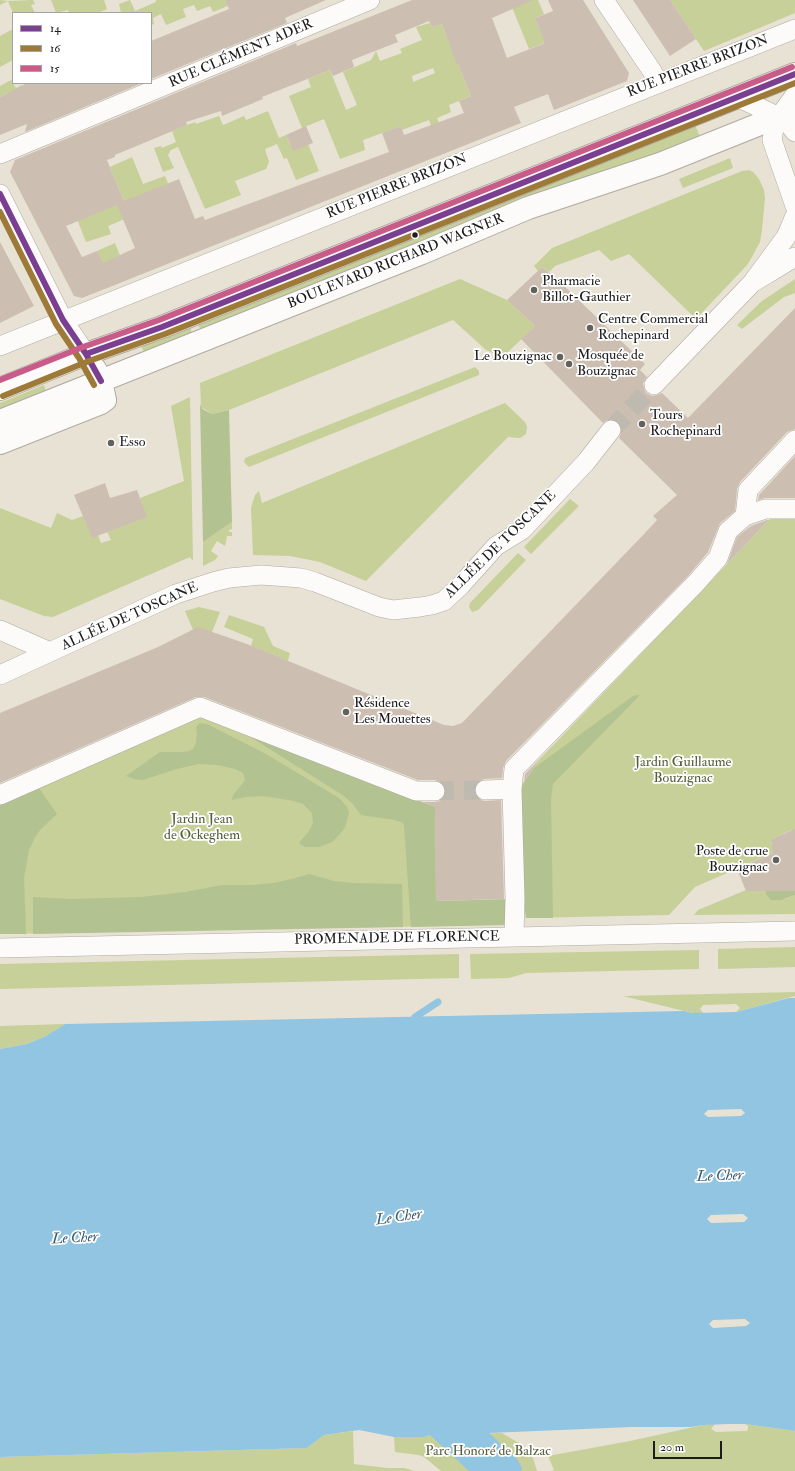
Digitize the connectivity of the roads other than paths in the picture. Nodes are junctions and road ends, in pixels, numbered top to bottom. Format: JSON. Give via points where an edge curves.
{"nodes":[{"id":1,"x":370,"y":0,"type":"edge"},
{"id":2,"x":604,"y":0,"type":"edge"},
{"id":3,"x":795,"y":29,"type":"edge"},
{"id":4,"x":795,"y":74,"type":"edge"},
{"id":5,"x":658,"y":83,"type":"junction"},
{"id":6,"x":795,"y":95,"type":"edge"},
{"id":7,"x":737,"y":96,"type":"junction"},
{"id":8,"x":787,"y":114,"type":"edge"},
{"id":9,"x":795,"y":132,"type":"edge"},
{"id":10,"x":0,"y":154,"type":"edge"},
{"id":11,"x":0,"y":194,"type":"edge"},
{"id":12,"x":795,"y":206,"type":"edge"},
{"id":13,"x":795,"y":216,"type":"edge"},
{"id":14,"x":795,"y":257,"type":"edge"},
{"id":15,"x":752,"y":283,"type":"junction"},
{"id":16,"x":63,"y":320,"type":"junction"},
{"id":17,"x":0,"y":346,"type":"edge"},
{"id":18,"x":86,"y":354,"type":"junction"},
{"id":19,"x":101,"y":381,"type":"junction"},
{"id":20,"x":654,"y":385,"type":"tunnel mouth"},
{"id":21,"x":0,"y":389,"type":"edge"},
{"id":22,"x":0,"y":421,"type":"edge"},
{"id":23,"x":611,"y":430,"type":"tunnel mouth"},
{"id":24,"x":795,"y":440,"type":"edge"},
{"id":25,"x":0,"y":443,"type":"edge"},
{"id":26,"x":795,"y":509,"type":"edge"},
{"id":27,"x":745,"y":516,"type":"junction"},
{"id":28,"x":0,"y":630,"type":"edge"},
{"id":29,"x":50,"y":652,"type":"junction"},
{"id":30,"x":0,"y":675,"type":"edge"},
{"id":31,"x":512,"y":789,"type":"junction"},
{"id":32,"x":484,"y":790,"type":"tunnel mouth"},
{"id":33,"x":434,"y":791,"type":"tunnel mouth"},
{"id":34,"x":0,"y":795,"type":"edge"},
{"id":35,"x":795,"y":931,"type":"edge"},
{"id":36,"x":514,"y":936,"type":"junction"},
{"id":37,"x":0,"y":948,"type":"edge"}],
"edges":[{"from":1,"to":10,"type":"street","name":"RUE CLÉMENT ADER"},
{"from":2,"to":5,"type":"street"},
{"from":3,"to":5,"type":"street","name":"RUE PIERRE BRIZON"},
{"from":4,"to":7,"type":"main road","name":"BOULEVARD RICHARD WAGNER"},
{"from":5,"to":16,"type":"street","name":"RUE PIERRE BRIZON"},
{"from":6,"to":8,"type":"street"},
{"from":7,"to":8,"type":"street"},
{"from":7,"to":18,"type":"main road","name":"BOULEVARD RICHARD WAGNER","via":[[170,324]]},
{"from":8,"to":9,"type":"street","via":[[788,123]]},
{"from":8,"to":12,"type":"street","via":[[774,129],[772,140]]},
{"from":8,"to":19,"type":"main road","name":"BOULEVARD RICHARD WAGNER","via":[[660,164],[528,208]]},
{"from":11,"to":16,"type":"street"},
{"from":13,"to":15,"type":"street","via":[[786,237]]},
{"from":14,"to":15,"type":"street"},
{"from":15,"to":20,"type":"street"},
{"from":16,"to":17,"type":"street","name":"RUE PIERRE BRIZON"},
{"from":16,"to":18,"type":"street"},
{"from":18,"to":19,"type":"main road"},
{"from":18,"to":21,"type":"main road","name":"BOULEVARD RICHARD WAGNER"},
{"from":19,"to":22,"type":"main road","name":"BOULEVARD RICHARD WAGNER"},
{"from":19,"to":25,"type":"main road","via":[[105,400],[101,403]]},
{"from":23,"to":29,"type":"street","name":"ALLÉE DE TOSCANE","via":[[586,462],[522,530],[496,546],[444,601],[420,608],[392,610],[379,608],[300,578],[261,575],[229,578],[176,594]]},
{"from":24,"to":27,"type":"street","via":[[748,490]]},
{"from":26,"to":27,"type":"street","via":[[765,509]]},
{"from":27,"to":31,"type":"street","via":[[728,531],[718,558],[696,583],[514,769]]},
{"from":28,"to":29,"type":"street"},
{"from":29,"to":30,"type":"street","name":"ALLÉE DE TOSCANE"},
{"from":31,"to":32,"type":"street"},
{"from":31,"to":36,"type":"street"},
{"from":33,"to":34,"type":"street","via":[[416,791],[200,708]]},
{"from":35,"to":36,"type":"street","name":"PROMENADE DE FLORENCE"},
{"from":36,"to":37,"type":"street","name":"PROMENADE DE FLORENCE"}]}
